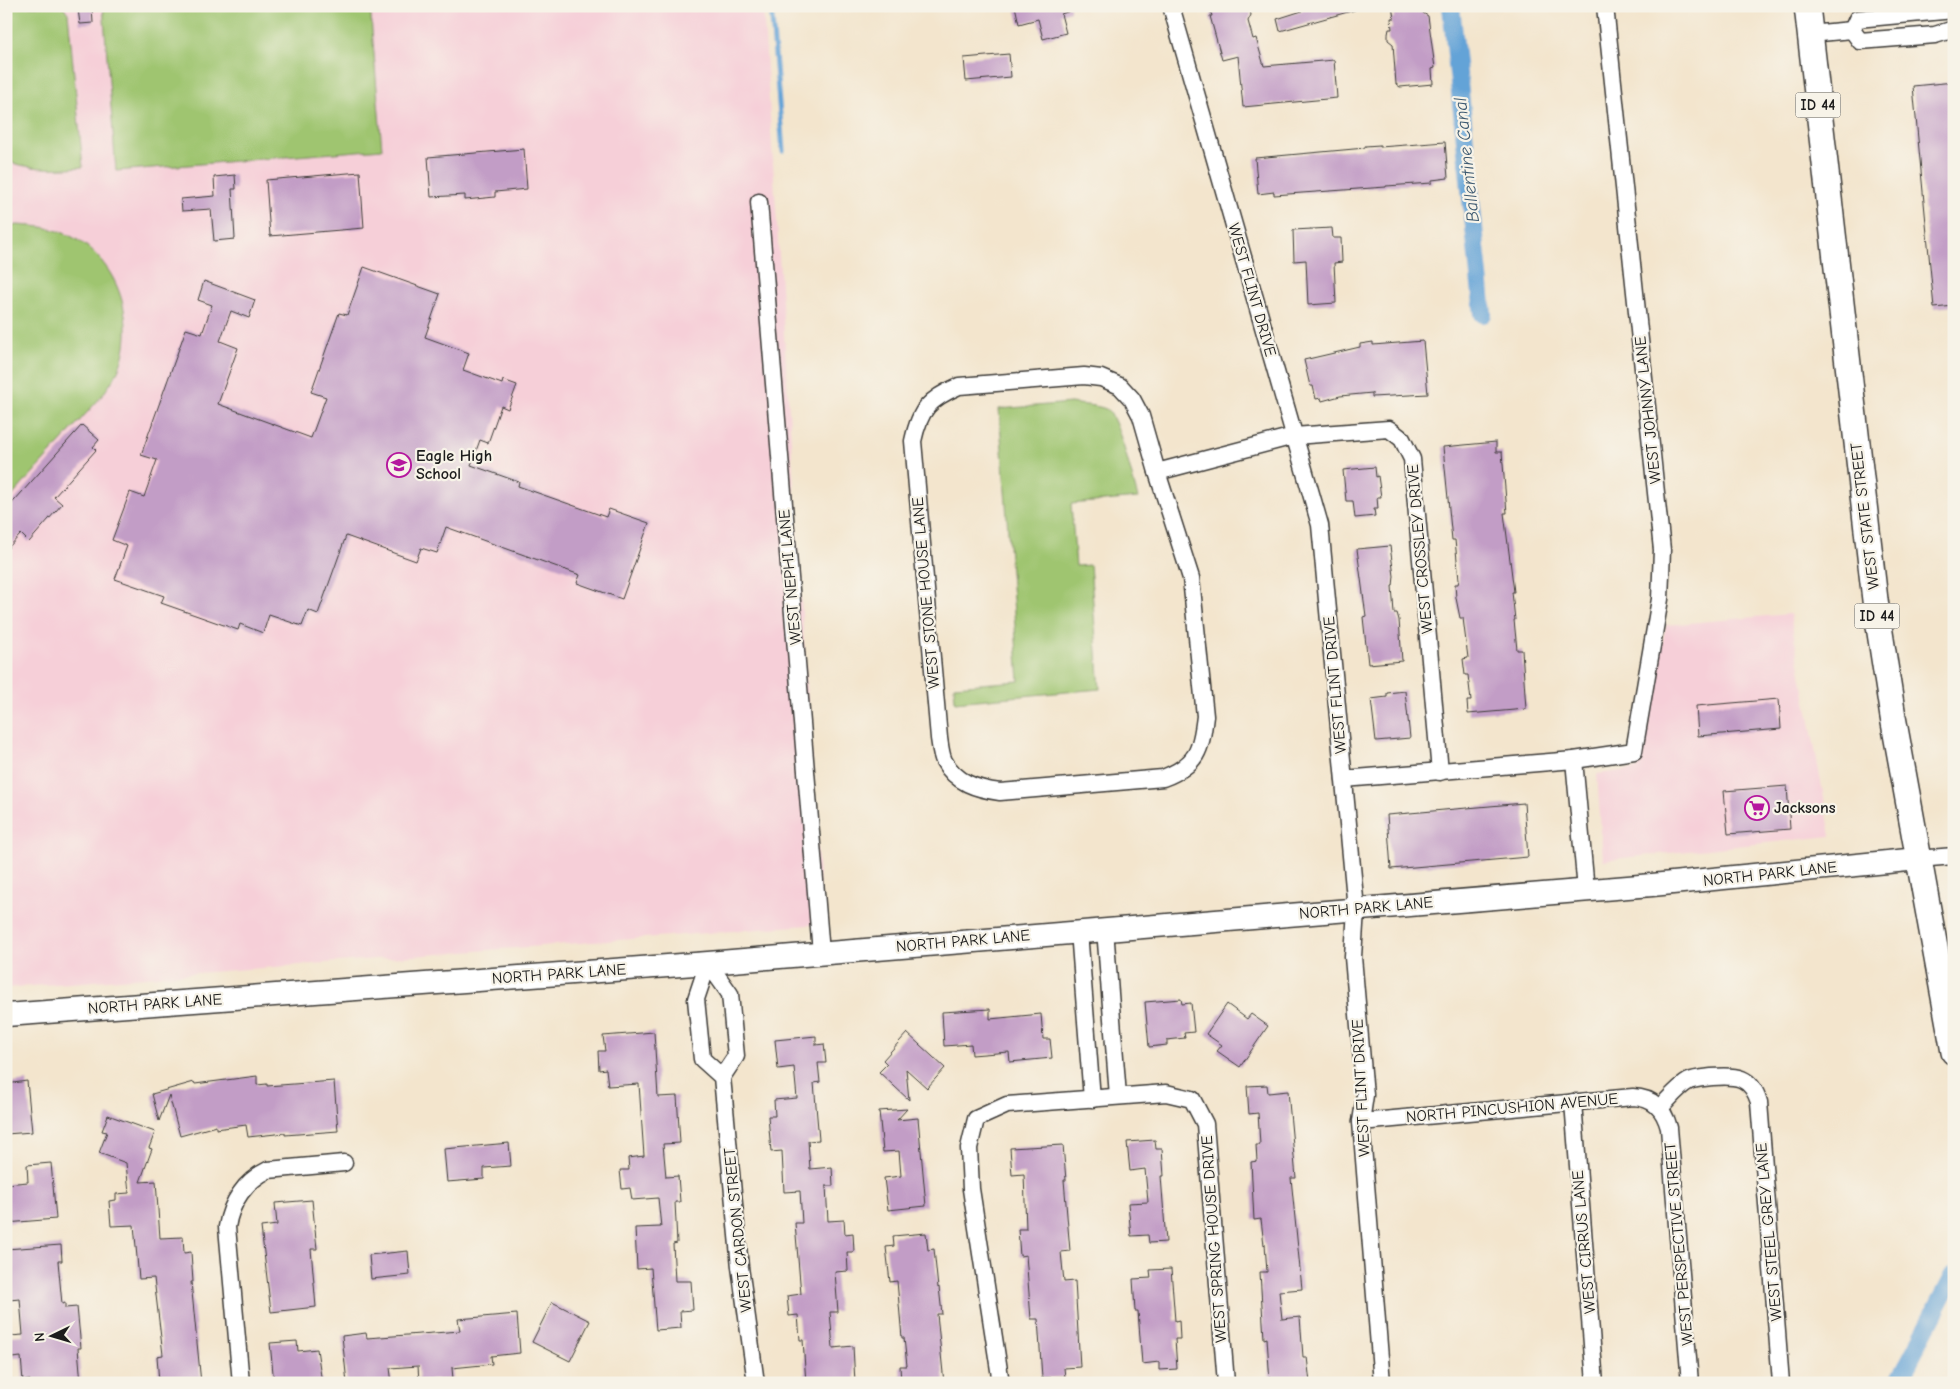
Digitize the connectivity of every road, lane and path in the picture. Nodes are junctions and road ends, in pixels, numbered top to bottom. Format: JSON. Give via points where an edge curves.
{"nodes":[{"id":1,"x":1171,"y":6,"type":"edge"},
{"id":2,"x":1605,"y":6,"type":"edge"},
{"id":3,"x":1808,"y":6,"type":"edge"},
{"id":4,"x":1954,"y":10,"type":"edge"},
{"id":5,"x":1954,"y":29,"type":"edge"},
{"id":6,"x":1852,"y":30,"type":"junction"},
{"id":7,"x":1810,"y":34,"type":"junction"},
{"id":8,"x":759,"y":202,"type":"dead end"},
{"id":9,"x":1294,"y":436,"type":"junction"},
{"id":10,"x":1156,"y":472,"type":"junction"},
{"id":11,"x":1574,"y":760,"type":"junction"},
{"id":12,"x":1440,"y":772,"type":"junction"},
{"id":13,"x":1344,"y":779,"type":"junction"},
{"id":14,"x":1954,"y":856,"type":"edge"},
{"id":15,"x":1918,"y":859,"type":"junction"},
{"id":16,"x":1586,"y":890,"type":"junction"},
{"id":17,"x":1356,"y":909,"type":"junction"},
{"id":18,"x":1104,"y":930,"type":"junction"},
{"id":19,"x":1079,"y":932,"type":"junction"},
{"id":20,"x":821,"y":953,"type":"junction"},
{"id":21,"x":708,"y":963,"type":"junction"},
{"id":22,"x":6,"y":1015,"type":"edge"},
{"id":23,"x":1954,"y":1052,"type":"edge"},
{"id":24,"x":722,"y":1077,"type":"junction"},
{"id":25,"x":1118,"y":1096,"type":"junction"},
{"id":26,"x":1092,"y":1098,"type":"junction"},
{"id":27,"x":1573,"y":1102,"type":"junction"},
{"id":28,"x":1660,"y":1108,"type":"junction"},
{"id":29,"x":1361,"y":1122,"type":"junction"},
{"id":30,"x":344,"y":1163,"type":"dead end"},
{"id":31,"x":241,"y":1383,"type":"edge"},
{"id":32,"x":756,"y":1383,"type":"edge"},
{"id":33,"x":1001,"y":1383,"type":"edge"},
{"id":34,"x":1226,"y":1383,"type":"edge"},
{"id":35,"x":1382,"y":1383,"type":"edge"},
{"id":36,"x":1595,"y":1383,"type":"edge"},
{"id":37,"x":1690,"y":1383,"type":"edge"},
{"id":38,"x":1781,"y":1383,"type":"edge"}],
"edges":[{"from":1,"to":9,"type":"street","name":"WEST FLINT DRIVE"},
{"from":2,"to":11,"type":"street","name":"WEST JOHNNY LANE","via":[[1662,570],[1634,751]]},
{"from":3,"to":7,"type":"main road","name":"WEST STATE STREET","number":"ID 44"},
{"from":4,"to":6,"type":"street","via":[[1857,19]]},
{"from":5,"to":6,"type":"street","via":[[1936,34],[1860,41]]},
{"from":6,"to":7,"type":"street"},
{"from":7,"to":15,"type":"main road","name":"WEST STATE STREET","number":"ID 44","via":[[1874,600]]},
{"from":8,"to":20,"type":"street","name":"WEST NEPHI LANE"},
{"from":9,"to":10,"type":"street"},
{"from":9,"to":12,"type":"street","name":"WEST CROSSLEY DRIVE","via":[[1389,429],[1402,440],[1412,459]]},
{"from":9,"to":13,"type":"street","name":"WEST FLINT DRIVE","via":[[1320,525]]},
{"from":10,"to":10,"type":"street","name":"WEST STONE HOUSE LANE","via":[[1191,578],[1206,716],[1195,758],[1179,771],[1163,778],[1000,792],[978,789],[958,779],[944,760],[939,738],[913,441],[917,420],[927,405],[942,393],[959,386],[1084,376],[1101,378],[1120,386],[1132,399],[1141,416]]},
{"from":11,"to":12,"type":"street"},
{"from":11,"to":16,"type":"street"},
{"from":12,"to":13,"type":"street"},
{"from":13,"to":17,"type":"street","name":"WEST FLINT DRIVE"},
{"from":14,"to":15,"type":"street"},
{"from":15,"to":16,"type":"street","name":"NORTH PARK LANE"},
{"from":15,"to":23,"type":"main road","name":"WEST STATE STREET","number":"ID 44"},
{"from":16,"to":17,"type":"street","name":"NORTH PARK LANE"},
{"from":17,"to":18,"type":"street","name":"NORTH PARK LANE"},
{"from":17,"to":29,"type":"street","name":"WEST FLINT DRIVE","via":[[1353,957],[1365,1095]]},
{"from":18,"to":19,"type":"street","name":"NORTH PARK LANE"},
{"from":18,"to":25,"type":"street"},
{"from":19,"to":20,"type":"street","name":"NORTH PARK LANE"},
{"from":19,"to":26,"type":"street"},
{"from":20,"to":21,"type":"street","name":"NORTH PARK LANE"},
{"from":21,"to":22,"type":"street","name":"NORTH PARK LANE"},
{"from":21,"to":24,"type":"street","via":[[696,999],[702,1059]]},
{"from":21,"to":24,"type":"street","via":[[730,994],[736,1056]]},
{"from":24,"to":32,"type":"street","name":"WEST CARDON STREET","via":[[740,1267]]},
{"from":25,"to":26,"type":"street"},
{"from":25,"to":34,"type":"street","name":"WEST SPRING HOUSE DRIVE","via":[[1166,1092],[1192,1099],[1205,1124]]},
{"from":26,"to":33,"type":"street","via":[[1007,1105],[976,1119],[969,1148],[971,1190]]},
{"from":27,"to":28,"type":"street","name":"NORTH PINCUSHION AVENUE","via":[[1644,1097]]},
{"from":27,"to":29,"type":"street","name":"NORTH PINCUSHION AVENUE"},
{"from":27,"to":36,"type":"street","name":"WEST CIRRUS LANE"},
{"from":28,"to":37,"type":"street","name":"WEST PERSPECTIVE STREET","via":[[1669,1128]]},
{"from":28,"to":38,"type":"street","name":"WEST STEEL GREY LANE","via":[[1684,1085],[1696,1079],[1728,1076],[1749,1084],[1759,1102]]},
{"from":29,"to":35,"type":"street","name":"WEST FLINT DRIVE"},
{"from":30,"to":31,"type":"street","via":[[268,1170],[258,1175],[239,1194],[229,1212],[227,1227]]}]}
